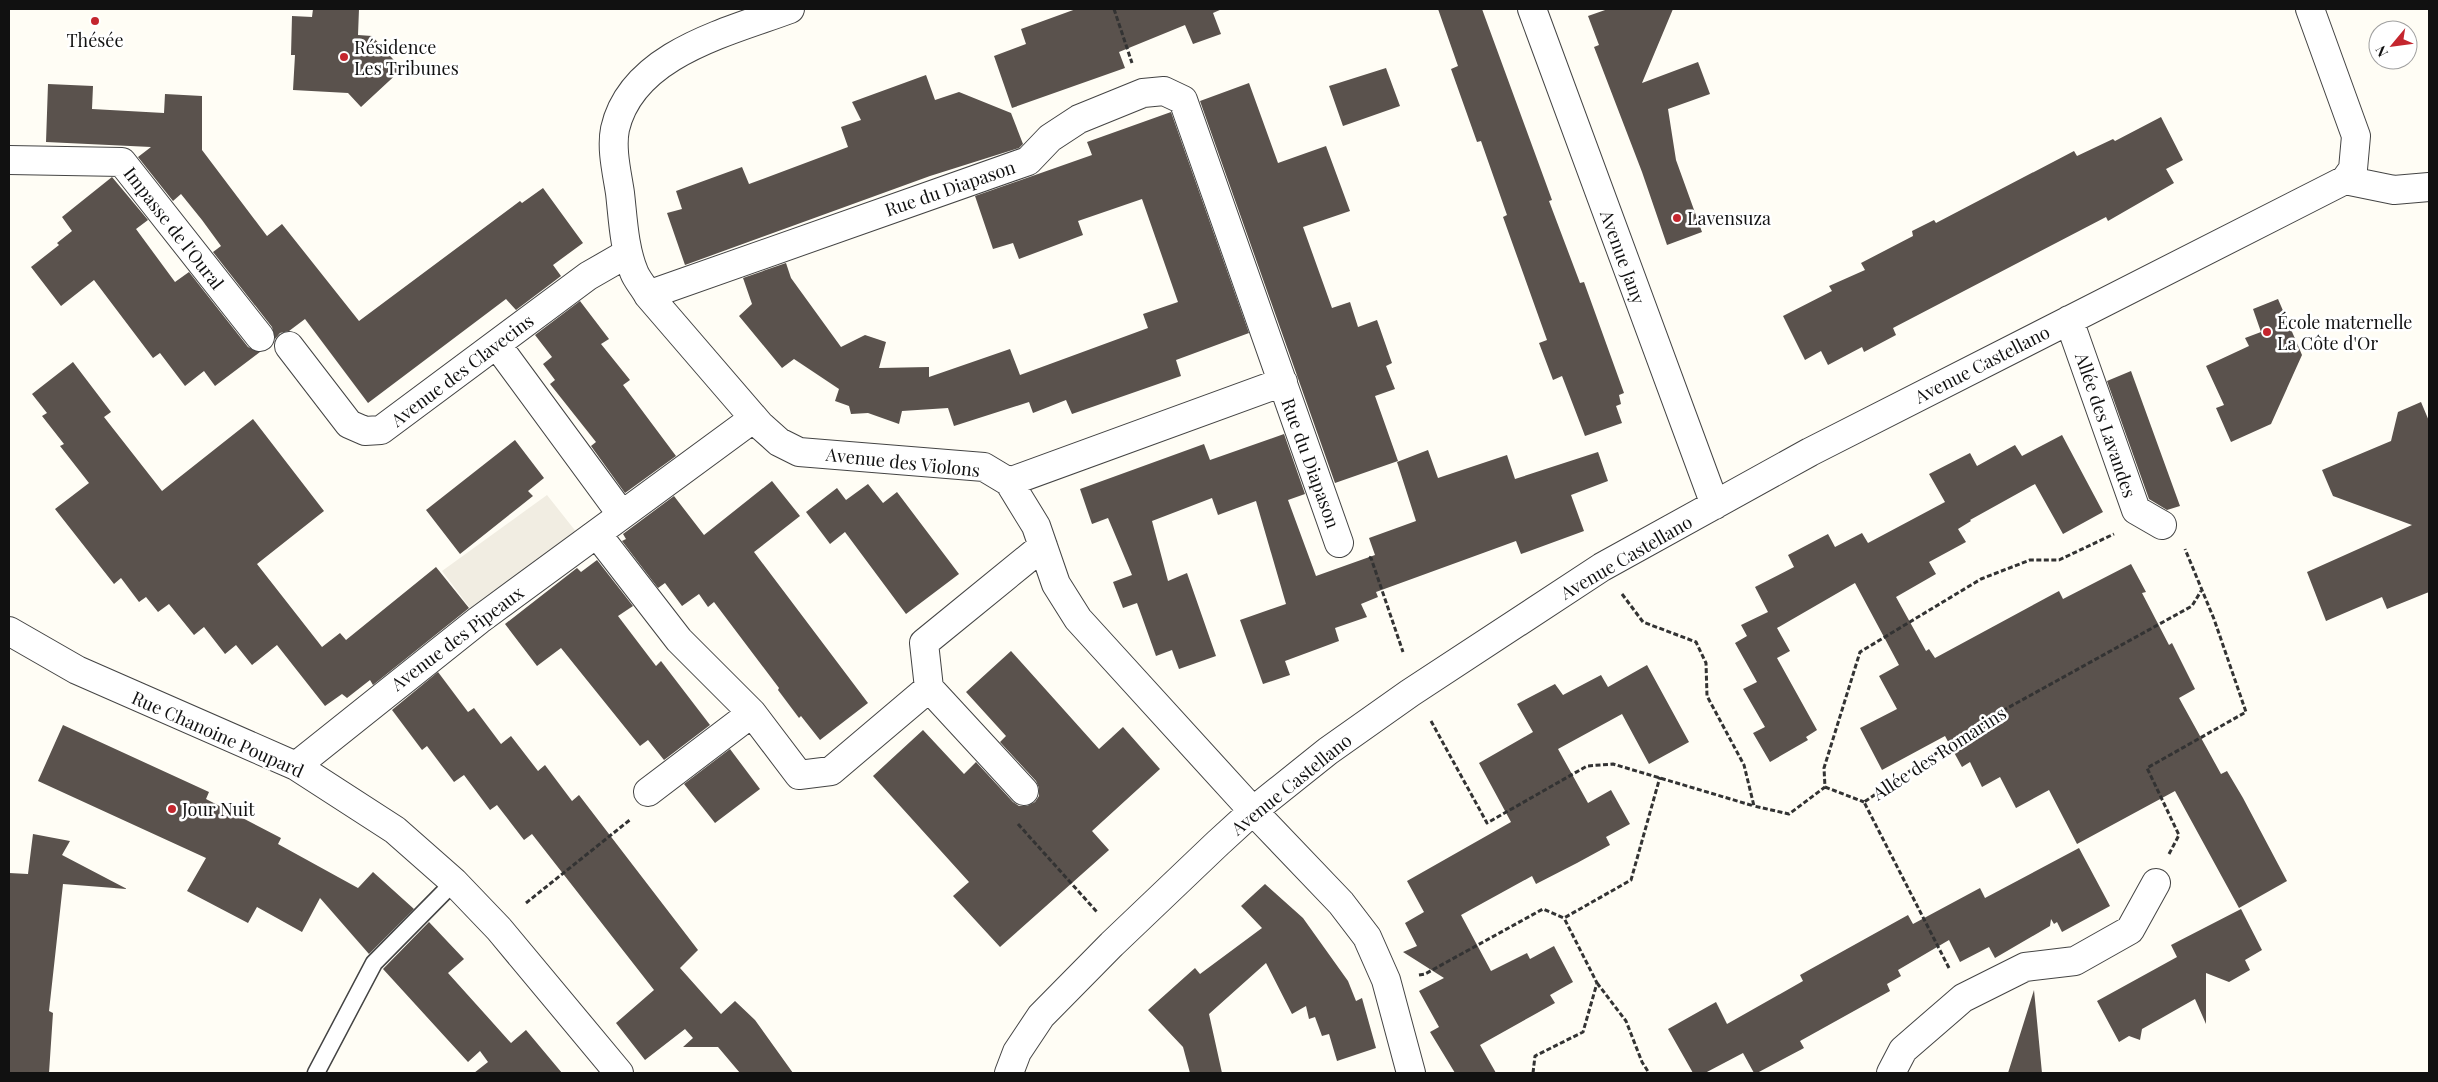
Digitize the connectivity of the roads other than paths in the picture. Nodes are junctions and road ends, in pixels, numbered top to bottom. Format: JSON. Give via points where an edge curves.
{"nodes":[{"id":1,"x":790,"y":9,"type":"edge"},
{"id":2,"x":1532,"y":9,"type":"edge"},
{"id":3,"x":2310,"y":9,"type":"edge"},
{"id":4,"x":9,"y":160,"type":"edge"},
{"id":5,"x":2345,"y":180,"type":"junction"},
{"id":6,"x":2429,"y":187,"type":"edge"},
{"id":7,"x":628,"y":253,"type":"junction"},
{"id":8,"x":648,"y":294,"type":"junction"},
{"id":9,"x":2069,"y":320,"type":"junction"},
{"id":10,"x":260,"y":337,"type":"dead end"},
{"id":11,"x":497,"y":345,"type":"junction"},
{"id":12,"x":289,"y":346,"type":"dead end"},
{"id":13,"x":1282,"y":382,"type":"junction"},
{"id":14,"x":754,"y":418,"type":"junction"},
{"id":15,"x":1009,"y":482,"type":"junction"},
{"id":16,"x":1715,"y":505,"type":"junction"},
{"id":17,"x":622,"y":515,"type":"junction"},
{"id":18,"x":2162,"y":525,"type":"road end"},
{"id":19,"x":597,"y":534,"type":"junction"},
{"id":20,"x":1340,"y":543,"type":"road end"},
{"id":21,"x":1043,"y":546,"type":"junction"},
{"id":22,"x":9,"y":631,"type":"edge"},
{"id":23,"x":929,"y":688,"type":"junction"},
{"id":24,"x":752,"y":713,"type":"junction"},
{"id":25,"x":296,"y":766,"type":"junction"},
{"id":26,"x":1024,"y":791,"type":"road end"},
{"id":27,"x":648,"y":792,"type":"road end"},
{"id":28,"x":1253,"y":811,"type":"junction"},
{"id":29,"x":454,"y":882,"type":"junction"},
{"id":30,"x":2156,"y":883,"type":"dead end"},
{"id":31,"x":316,"y":1073,"type":"edge"},
{"id":32,"x":619,"y":1073,"type":"edge"},
{"id":33,"x":1009,"y":1073,"type":"edge"},
{"id":34,"x":1411,"y":1073,"type":"edge"},
{"id":35,"x":1891,"y":1073,"type":"edge"}],
"edges":[{"from":1,"to":7,"type":"street","name":"Avenue des Violons","via":[[680,51],[650,71],[627,99],[615,129],[615,161]]},
{"from":2,"to":16,"type":"street","name":"Avenue Jany"},
{"from":3,"to":5,"type":"street","via":[[2356,136],[2353,169]]},
{"from":4,"to":10,"type":"street","name":"Impasse de l'Oural","via":[[122,162]]},
{"from":5,"to":6,"type":"street","via":[[2394,190]]},
{"from":5,"to":9,"type":"street","name":"Avenue Castellano"},
{"from":7,"to":8,"type":"street","name":"Avenue des Violons","via":[[634,273]]},
{"from":7,"to":11,"type":"street","name":"Avenue des Clavecins","via":[[588,276]]},
{"from":8,"to":13,"type":"street","name":"Rue du Diapason","via":[[1028,161],[1050,138],[1079,119],[1143,93],[1164,91],[1183,100]]},
{"from":8,"to":14,"type":"street","name":"Avenue des Violons"},
{"from":9,"to":16,"type":"street","name":"Avenue Castellano","via":[[1810,452]]},
{"from":9,"to":18,"type":"street","name":"Allée des Lavandes","via":[[2136,510]]},
{"from":11,"to":12,"type":"street","name":"Avenue des Clavecins","via":[[381,430],[365,432],[349,424]]},
{"from":11,"to":17,"type":"street"},
{"from":13,"to":15,"type":"street","name":"Rue du Diapason"},
{"from":13,"to":20,"type":"street","name":"Rue du Diapason"},
{"from":14,"to":15,"type":"street","name":"Avenue des Violons","via":[[779,442],[799,452],[984,467]]},
{"from":14,"to":17,"type":"street","name":"Avenue des Pipeaux"},
{"from":15,"to":21,"type":"street","name":"Avenue des Violons","via":[[1036,526]]},
{"from":16,"to":28,"type":"street","name":"Avenue Castellano","via":[[1602,567],[1410,693],[1328,751]]},
{"from":17,"to":19,"type":"street","name":"Avenue des Pipeaux"},
{"from":19,"to":24,"type":"street","via":[[680,640]]},
{"from":19,"to":25,"type":"street","name":"Avenue des Pipeaux","via":[[479,620]]},
{"from":21,"to":23,"type":"street","via":[[924,643]]},
{"from":21,"to":28,"type":"street","name":"Avenue des Violons","via":[[1056,584],[1078,619]]},
{"from":22,"to":25,"type":"street","name":"Rue Chanoine Poupard","via":[[76,670]]},
{"from":23,"to":24,"type":"street","via":[[831,771],[799,775]]},
{"from":23,"to":26,"type":"street"},
{"from":24,"to":27,"type":"street"},
{"from":25,"to":29,"type":"street","name":"Rue Chanoine Poupard","via":[[396,830]]},
{"from":28,"to":33,"type":"street","name":"Avenue Castellano","via":[[1041,1016],[1017,1052]]},
{"from":28,"to":34,"type":"street","name":"Avenue des Violons","via":[[1341,903],[1367,937],[1386,980]]},
{"from":29,"to":31,"type":"lane","via":[[374,963]]},
{"from":29,"to":32,"type":"street","name":"Rue Chanoine Poupard","via":[[499,929]]},
{"from":30,"to":35,"type":"street","via":[[2130,930],[2075,961],[2025,968],[1963,998],[1903,1050]]}]}
